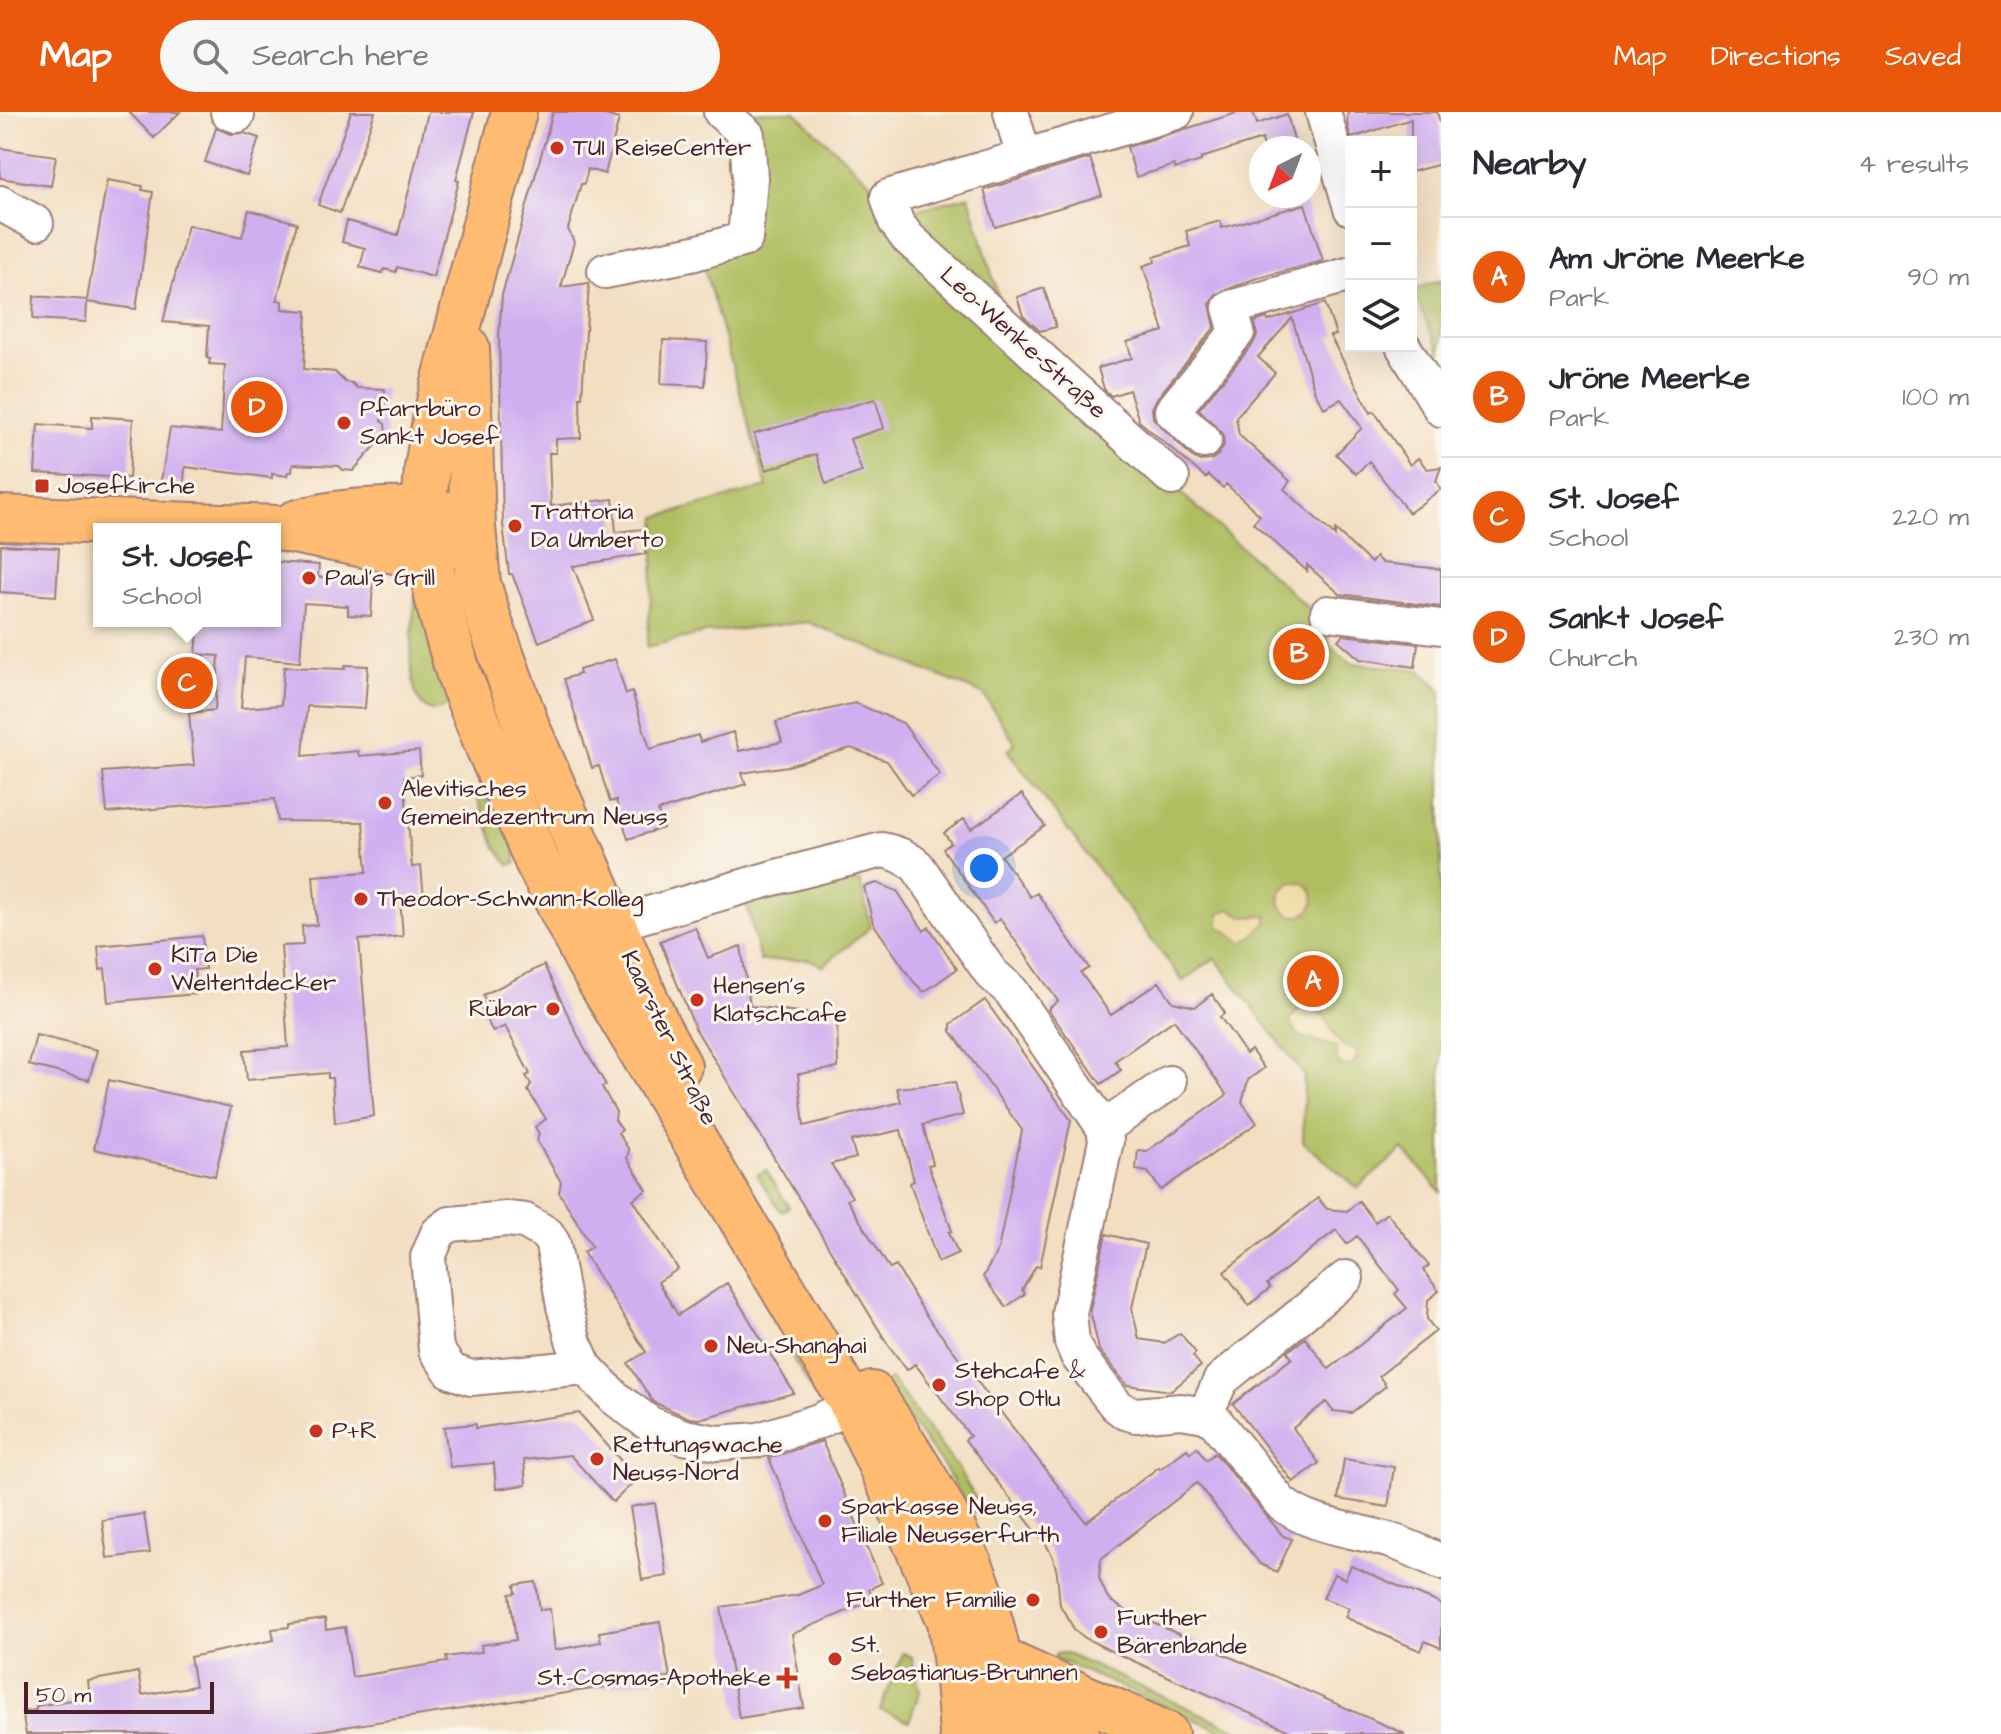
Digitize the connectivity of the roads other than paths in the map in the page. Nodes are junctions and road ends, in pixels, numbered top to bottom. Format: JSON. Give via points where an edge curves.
{"nodes":[{"id":1,"x":514,"y":112,"type":"edge"},
{"id":2,"x":721,"y":112,"type":"edge"},
{"id":3,"x":1011,"y":112,"type":"edge"},
{"id":4,"x":1176,"y":112,"type":"edge"},
{"id":5,"x":1323,"y":112,"type":"edge"},
{"id":6,"x":1024,"y":157,"type":"junction"},
{"id":7,"x":1345,"y":187,"type":"edge"},
{"id":8,"x":0,"y":203,"type":"edge"},
{"id":9,"x":36,"y":223,"type":"dead end"},
{"id":10,"x":605,"y":271,"type":"dead end"},
{"id":11,"x":1345,"y":276,"type":"edge"},
{"id":12,"x":468,"y":289,"type":"junction"},
{"id":13,"x":1407,"y":352,"type":"edge"},
{"id":14,"x":1441,"y":409,"type":"edge"},
{"id":15,"x":1204,"y":441,"type":"dead end"},
{"id":16,"x":1172,"y":478,"type":"dead end"},
{"id":17,"x":0,"y":518,"type":"edge"},
{"id":18,"x":139,"y":523,"type":"edge"},
{"id":19,"x":281,"y":527,"type":"edge"},
{"id":20,"x":473,"y":527,"type":"junction"},
{"id":21,"x":426,"y":530,"type":"junction"},
{"id":22,"x":1328,"y":613,"type":"dead end"},
{"id":23,"x":1441,"y":627,"type":"edge"},
{"id":24,"x":524,"y":834,"type":"junction"},
{"id":25,"x":614,"y":924,"type":"junction"},
{"id":26,"x":1169,"y":1083,"type":"dead end"},
{"id":27,"x":1104,"y":1128,"type":"junction"},
{"id":28,"x":1346,"y":1278,"type":"dead end"},
{"id":29,"x":585,"y":1367,"type":"junction"},
{"id":30,"x":863,"y":1401,"type":"junction"},
{"id":31,"x":1205,"y":1415,"type":"junction"},
{"id":32,"x":1441,"y":1562,"type":"edge"},
{"id":33,"x":1001,"y":1660,"type":"junction"},
{"id":34,"x":958,"y":1679,"type":"junction"},
{"id":35,"x":1004,"y":1721,"type":"edge"},
{"id":36,"x":962,"y":1734,"type":"edge"},
{"id":37,"x":1077,"y":1734,"type":"edge"},
{"id":38,"x":1166,"y":1734,"type":"edge"}],
"edges":[{"from":1,"to":12,"type":"main road"},
{"from":2,"to":10,"type":"street","via":[[747,135],[745,239]]},
{"from":3,"to":6,"type":"street"},
{"from":4,"to":6,"type":"street"},
{"from":5,"to":7,"type":"street"},
{"from":6,"to":16,"type":"street","name":"Leo-Wenke-Straße","via":[[888,197],[896,222]]},
{"from":8,"to":9,"type":"street"},
{"from":11,"to":15,"type":"street","via":[[1230,308],[1237,332],[1172,411]]},
{"from":12,"to":20,"type":"main road","name":"Kaarster Straße"},
{"from":12,"to":21,"type":"main road","name":"Kaarster Straße","via":[[436,414]]},
{"from":13,"to":14,"type":"street"},
{"from":17,"to":18,"type":"main road"},
{"from":19,"to":21,"type":"main road","via":[[322,514]]},
{"from":20,"to":21,"type":"main road","via":[[453,516]]},
{"from":20,"to":25,"type":"main road","name":"Kaarster Straße","via":[[478,583],[499,650]]},
{"from":21,"to":24,"type":"main road","name":"Kaarster Straße","via":[[439,606],[459,675]]},
{"from":22,"to":23,"type":"street"},
{"from":24,"to":25,"type":"main road","via":[[584,919],[597,926]]},
{"from":24,"to":30,"type":"main road","name":"Kaarster Straße","via":[[625,1027]]},
{"from":25,"to":27,"type":"street","via":[[882,850],[898,853],[917,866],[991,973],[1011,991]]},
{"from":25,"to":30,"type":"main road","name":"Kaarster Straße","via":[[658,1027]]},
{"from":26,"to":27,"type":"street"},
{"from":27,"to":31,"type":"street","via":[[1106,1141],[1069,1313],[1072,1342],[1125,1412]]},
{"from":28,"to":31,"type":"street","via":[[1221,1380]]},
{"from":29,"to":29,"type":"street","via":[[471,1378],[451,1371],[436,1350],[428,1257],[438,1233],[450,1224],[507,1219],[525,1221],[547,1234]]},
{"from":29,"to":30,"type":"street","via":[[650,1424],[718,1443],[789,1432]]},
{"from":30,"to":33,"type":"main road","name":"Kaarster Straße","via":[[944,1508],[986,1605]]},
{"from":30,"to":34,"type":"main road","name":"Kaarster Straße","via":[[950,1621]]},
{"from":31,"to":32,"type":"street","via":[[1293,1512],[1392,1541]]},
{"from":33,"to":34,"type":"main road"},
{"from":33,"to":35,"type":"main road","name":"Kaarster Straße"},
{"from":33,"to":38,"type":"main road"},
{"from":34,"to":35,"type":"main road"},
{"from":34,"to":36,"type":"main road","name":"Kaarster Straße"},
{"from":35,"to":37,"type":"main road"}]}
